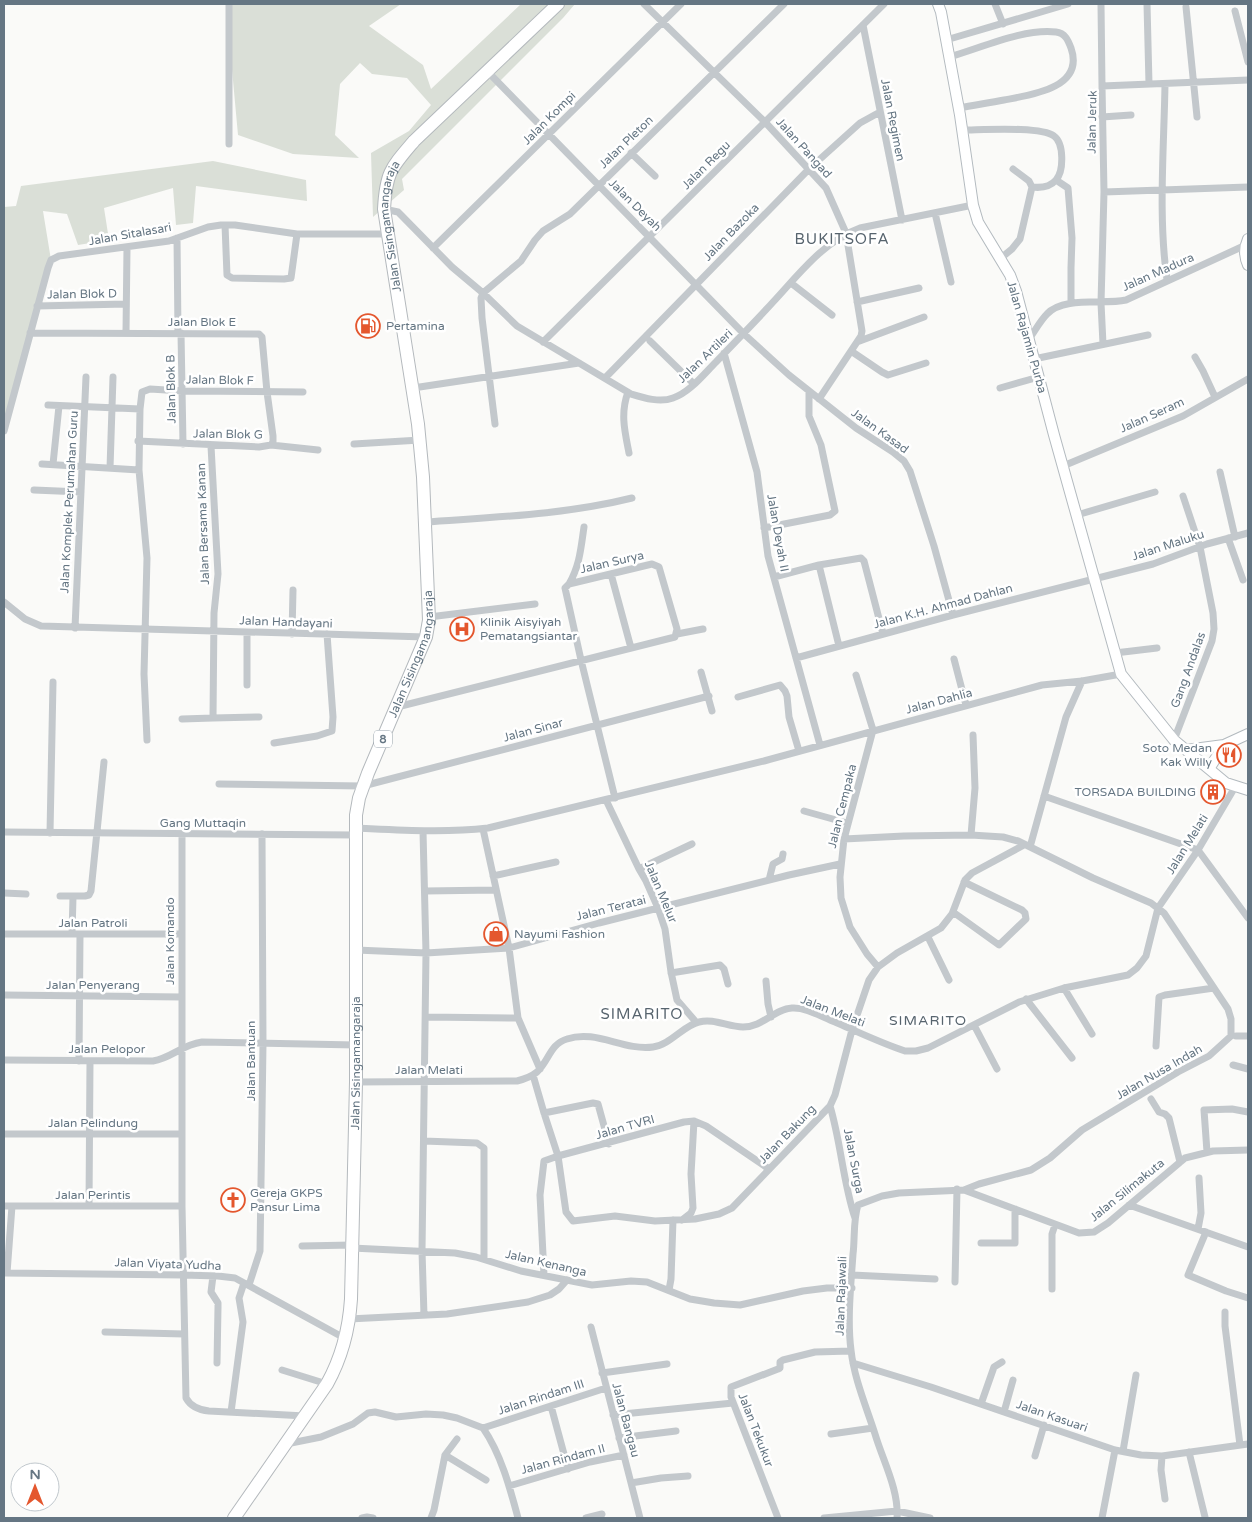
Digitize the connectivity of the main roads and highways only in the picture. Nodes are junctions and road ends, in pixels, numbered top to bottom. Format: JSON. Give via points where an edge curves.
{"nodes":[{"id":1,"x":558,"y":4,"type":"edge"},
{"id":2,"x":234,"y":1518,"type":"edge"}],
"edges":[{"from":1,"to":2,"type":"highway","name":"Jalan Sisingamangaraja","number":"8","via":[[414,141],[396,162],[387,179],[384,209],[420,440],[429,617],[426,637],[363,786],[356,815],[356,1082],[349,1319],[346,1339],[327,1384]]}]}
